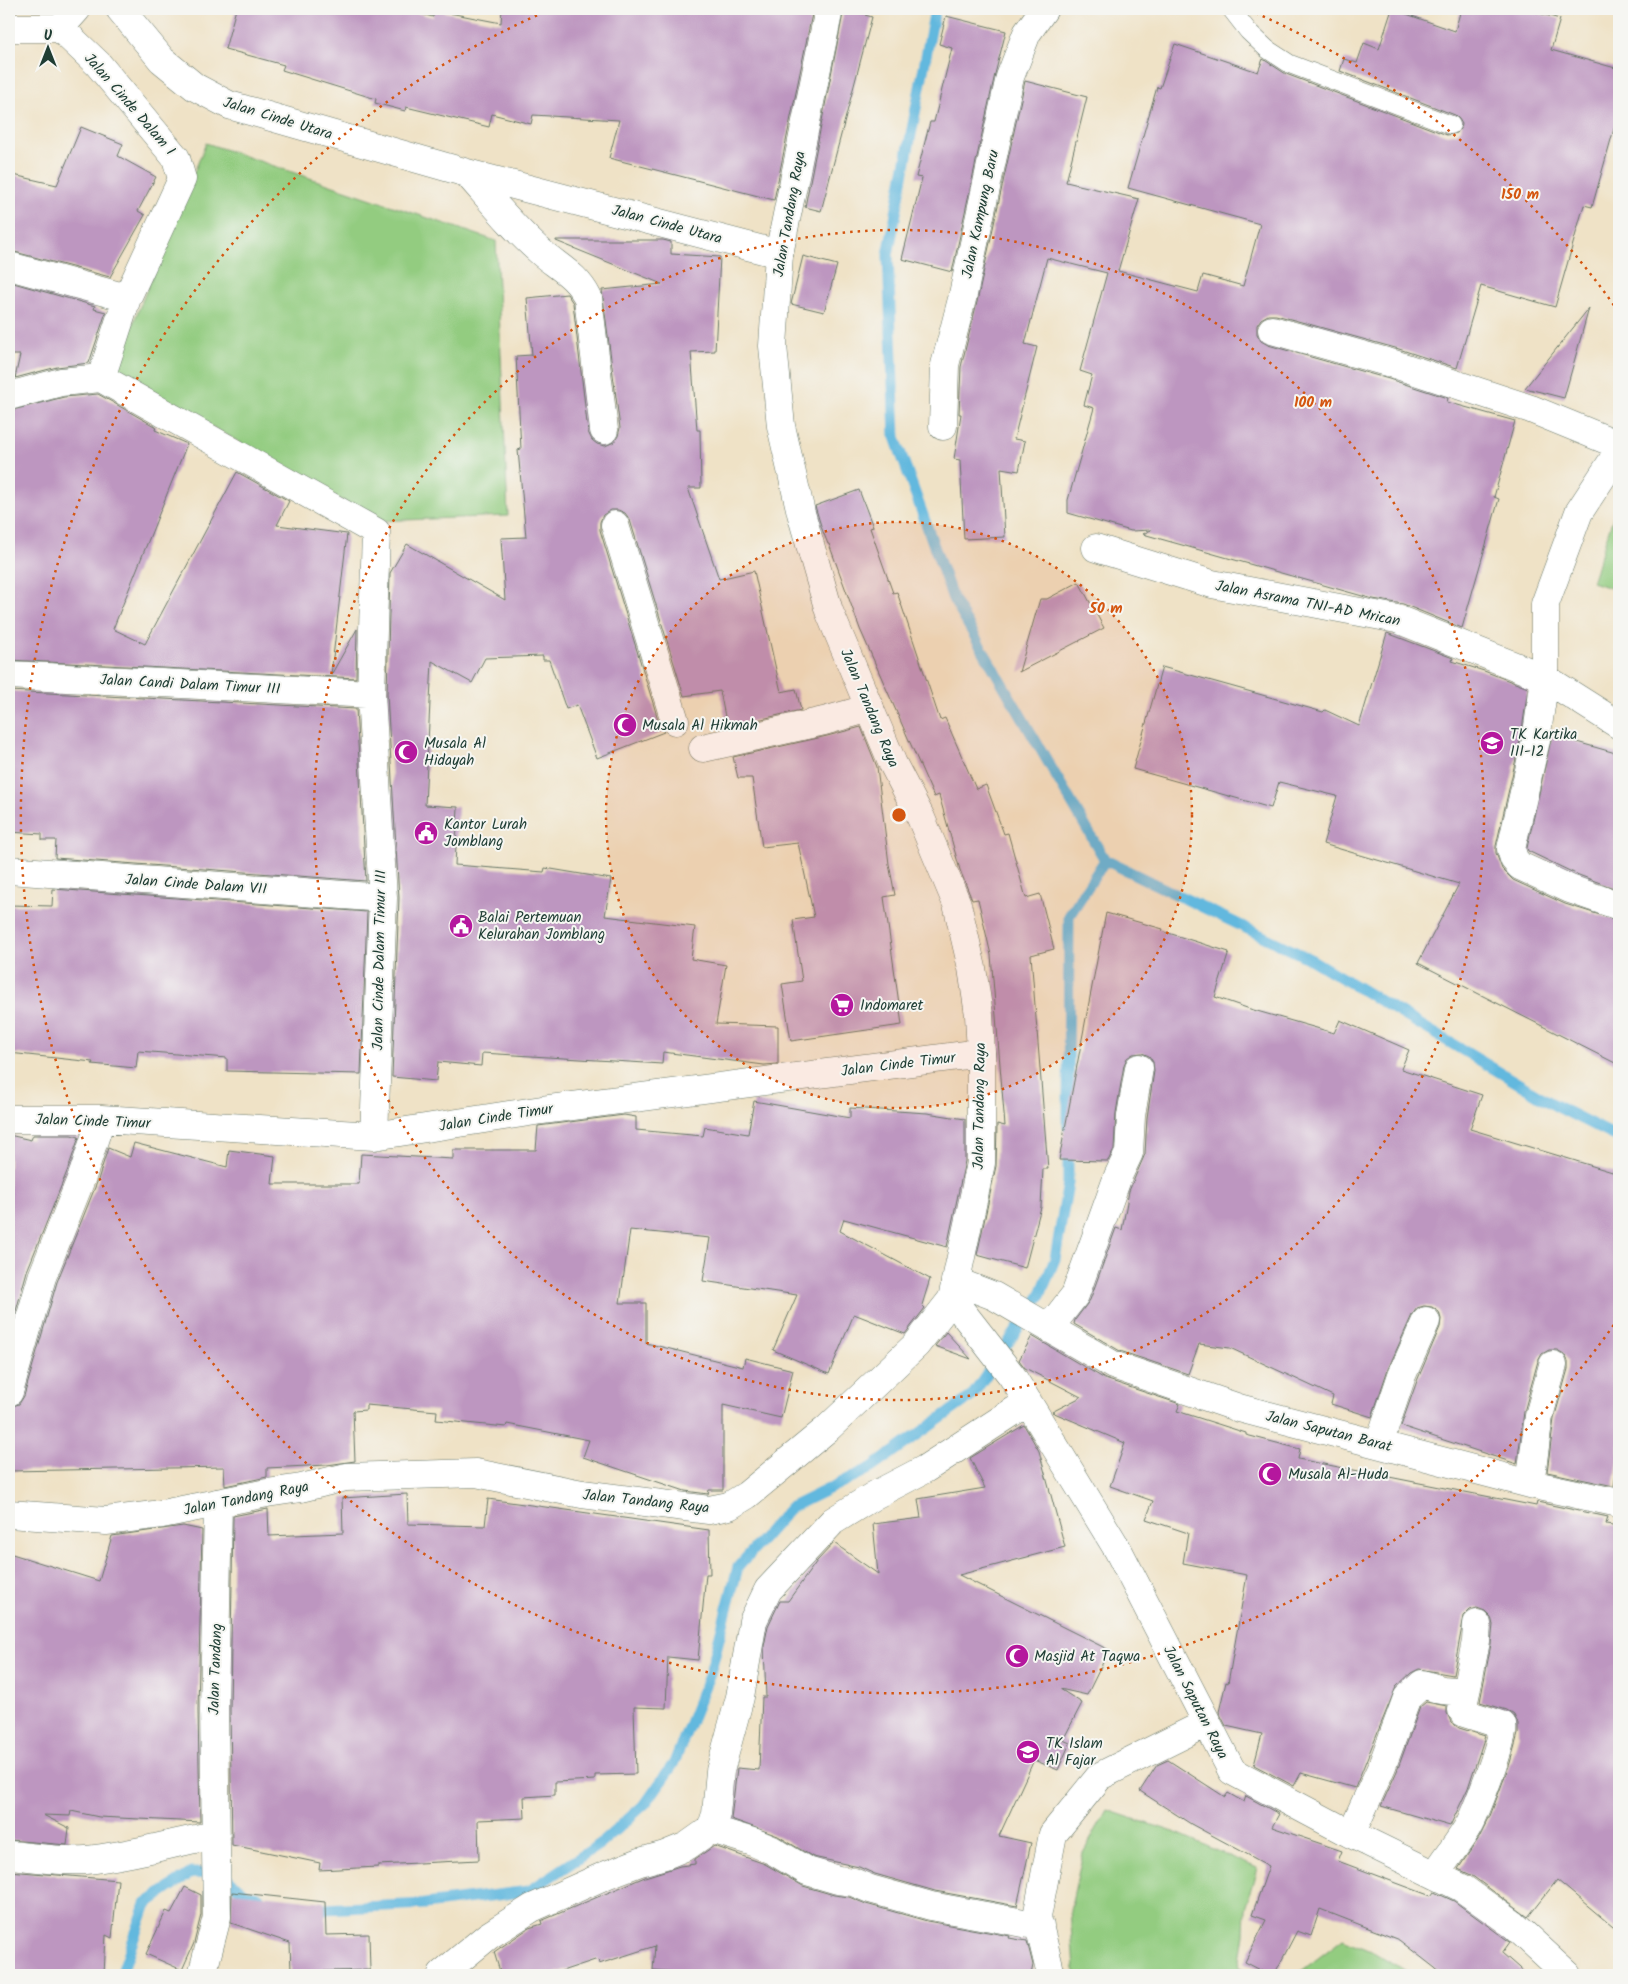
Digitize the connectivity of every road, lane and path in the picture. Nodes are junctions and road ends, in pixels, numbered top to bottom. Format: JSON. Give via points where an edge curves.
{"nodes":[{"id":1,"x":120,"y":9,"type":"edge"},
{"id":2,"x":829,"y":9,"type":"edge"},
{"id":3,"x":1044,"y":9,"type":"edge"},
{"id":4,"x":1231,"y":9,"type":"edge"},
{"id":5,"x":68,"y":18,"type":"edge"},
{"id":6,"x":9,"y":28,"type":"edge"},
{"id":7,"x":1451,"y":125,"type":"dead end"},
{"id":8,"x":467,"y":173,"type":"junction"},
{"id":9,"x":779,"y":254,"type":"junction"},
{"id":10,"x":9,"y":266,"type":"edge"},
{"id":11,"x":127,"y":298,"type":"junction"},
{"id":12,"x":1272,"y":330,"type":"dead end"},
{"id":13,"x":101,"y":378,"type":"junction"},
{"id":14,"x":9,"y":396,"type":"edge"},
{"id":15,"x":943,"y":426,"type":"dead end"},
{"id":16,"x":604,"y":430,"type":"dead end"},
{"id":17,"x":1619,"y":445,"type":"edge"},
{"id":18,"x":1619,"y":451,"type":"edge"},
{"id":19,"x":616,"y":525,"type":"dead end"},
{"id":20,"x":1096,"y":548,"type":"dead end"},
{"id":21,"x":9,"y":675,"type":"edge"},
{"id":22,"x":1545,"y":678,"type":"junction"},
{"id":23,"x":371,"y":694,"type":"junction"},
{"id":24,"x":870,"y":708,"type":"junction"},
{"id":25,"x":675,"y":721,"type":"dead end"},
{"id":26,"x":1619,"y":725,"type":"edge"},
{"id":27,"x":703,"y":748,"type":"dead end"},
{"id":28,"x":9,"y":870,"type":"edge"},
{"id":29,"x":383,"y":898,"type":"junction"},
{"id":30,"x":1619,"y":906,"type":"edge"},
{"id":31,"x":981,"y":1053,"type":"junction"},
{"id":32,"x":1139,"y":1068,"type":"dead end"},
{"id":33,"x":9,"y":1119,"type":"edge"},
{"id":34,"x":101,"y":1119,"type":"junction"},
{"id":35,"x":374,"y":1136,"type":"junction"},
{"id":36,"x":953,"y":1290,"type":"junction"},
{"id":37,"x":1426,"y":1321,"type":"dead end"},
{"id":38,"x":1049,"y":1328,"type":"junction"},
{"id":39,"x":1553,"y":1365,"type":"dead end"},
{"id":40,"x":9,"y":1392,"type":"edge"},
{"id":41,"x":1028,"y":1402,"type":"junction"},
{"id":42,"x":1379,"y":1444,"type":"junction"},
{"id":43,"x":1530,"y":1484,"type":"junction"},
{"id":44,"x":218,"y":1502,"type":"junction"},
{"id":45,"x":1619,"y":1503,"type":"edge"},
{"id":46,"x":9,"y":1514,"type":"edge"},
{"id":47,"x":1477,"y":1624,"type":"dead end"},
{"id":48,"x":1466,"y":1692,"type":"junction"},
{"id":49,"x":1207,"y":1723,"type":"junction"},
{"id":50,"x":711,"y":1829,"type":"junction"},
{"id":51,"x":1351,"y":1834,"type":"junction"},
{"id":52,"x":216,"y":1847,"type":"junction"},
{"id":53,"x":9,"y":1855,"type":"edge"},
{"id":54,"x":1435,"y":1875,"type":"junction"},
{"id":55,"x":1040,"y":1926,"type":"junction"},
{"id":56,"x":442,"y":1974,"type":"dead end"},
{"id":57,"x":202,"y":1975,"type":"edge"},
{"id":58,"x":1051,"y":1975,"type":"edge"},
{"id":59,"x":1568,"y":1975,"type":"edge"}],
"edges":[{"from":1,"to":8,"type":"street","name":"Jalan Cinde Utara","via":[[162,60],[194,87],[230,105]]},
{"from":2,"to":9,"type":"street","name":"Jalan Tandang Raya"},
{"from":3,"to":15,"type":"street","name":"Jalan Kampung Baru","via":[[1027,33],[1010,77],[945,365]]},
{"from":4,"to":7,"type":"lane","via":[[1266,49],[1290,64]]},
{"from":5,"to":6,"type":"street"},
{"from":5,"to":11,"type":"street","name":"Jalan Cinde Dalam I","via":[[98,64],[176,158],[180,168],[182,179]]},
{"from":8,"to":9,"type":"street","name":"Jalan Cinde Utara"},
{"from":8,"to":16,"type":"street","via":[[498,210],[584,289],[588,298]]},
{"from":9,"to":24,"type":"street","name":"Jalan Tandang Raya","via":[[773,346],[781,426],[801,513],[830,611]]},
{"from":10,"to":11,"type":"street"},
{"from":11,"to":13,"type":"street","name":"Jalan Cinde Dalam I"},
{"from":12,"to":17,"type":"street","via":[[1394,364],[1504,400]]},
{"from":13,"to":14,"type":"street","via":[[61,382]]},
{"from":13,"to":23,"type":"street","name":"Jalan Cinde Dalam Timur III","via":[[374,529]]},
{"from":18,"to":22,"type":"street","via":[[1580,512],[1545,604]]},
{"from":19,"to":25,"type":"street"},
{"from":20,"to":22,"type":"street","name":"Jalan Asrama TNI-AD Mrican","via":[[1212,584],[1397,618]]},
{"from":21,"to":23,"type":"street","name":"Jalan Candi Dalam Timur III"},
{"from":22,"to":26,"type":"street","name":"Jalan Asrama TNI-AD Mrican"},
{"from":22,"to":30,"type":"street","via":[[1536,740],[1511,849],[1514,859],[1520,866],[1570,889]]},
{"from":23,"to":29,"type":"street","name":"Jalan Cinde Dalam Timur III"},
{"from":24,"to":27,"type":"street"},
{"from":24,"to":31,"type":"street","name":"Jalan Tandang Raya","via":[[958,904],[980,1015]]},
{"from":28,"to":29,"type":"street","name":"Jalan Cinde Dalam VII"},
{"from":29,"to":35,"type":"street","name":"Jalan Cinde Dalam Timur III"},
{"from":31,"to":35,"type":"street","name":"Jalan Cinde Timur","via":[[542,1110]]},
{"from":31,"to":36,"type":"street","name":"Jalan Tandang Raya","via":[[981,1163]]},
{"from":32,"to":38,"type":"street","via":[[1129,1153],[1074,1295]]},
{"from":33,"to":34,"type":"street","name":"Jalan Cinde Timur"},
{"from":34,"to":35,"type":"street","name":"Jalan Cinde Timur"},
{"from":34,"to":40,"type":"street","via":[[42,1277]]},
{"from":36,"to":38,"type":"street","name":"Jalan Saputan Barat","via":[[994,1296]]},
{"from":36,"to":41,"type":"street","name":"Jalan Saputan Raya"},
{"from":36,"to":44,"type":"street","name":"Jalan Tandang Raya","via":[[916,1345],[877,1383],[827,1429],[729,1506],[709,1510],[582,1494],[476,1473],[346,1477]]},
{"from":37,"to":42,"type":"street","via":[[1402,1375]]},
{"from":38,"to":42,"type":"street","name":"Jalan Saputan Barat","via":[[1113,1365],[1239,1408]]},
{"from":39,"to":43,"type":"street","via":[[1539,1416]]},
{"from":41,"to":49,"type":"street","name":"Jalan Saputan Raya","via":[[1118,1550]]},
{"from":41,"to":50,"type":"street","via":[[924,1469],[833,1521],[768,1590],[752,1621],[740,1697],[722,1765]]},
{"from":42,"to":43,"type":"street","name":"Jalan Saputan Barat"},
{"from":43,"to":45,"type":"street","name":"Jalan Saputan Barat"},
{"from":44,"to":46,"type":"street","name":"Jalan Tandang Raya","via":[[106,1521]]},
{"from":44,"to":52,"type":"street","name":"Jalan Tandang","via":[[214,1710]]},
{"from":47,"to":48,"type":"street"},
{"from":48,"to":51,"type":"street","via":[[1422,1684],[1407,1698],[1382,1766]]},
{"from":48,"to":54,"type":"street","via":[[1464,1713],[1502,1725],[1504,1729],[1472,1819]]},
{"from":49,"to":51,"type":"street","name":"Jalan Saputan Raya","via":[[1232,1771]]},
{"from":49,"to":55,"type":"street","via":[[1100,1776],[1052,1834],[1037,1917]]},
{"from":50,"to":55,"type":"street","via":[[753,1842],[808,1871],[838,1880],[931,1906]]},
{"from":50,"to":56,"type":"street","via":[[687,1846],[606,1875],[532,1908],[488,1936]]},
{"from":51,"to":54,"type":"street","name":"Jalan Saputan Raya"},
{"from":52,"to":53,"type":"street","via":[[84,1860]]},
{"from":52,"to":57,"type":"street","name":"Jalan Tandang","via":[[216,1917]]},
{"from":54,"to":59,"type":"street","name":"Jalan Saputan Raya","via":[[1462,1888],[1514,1925]]},
{"from":55,"to":58,"type":"street"}]}
